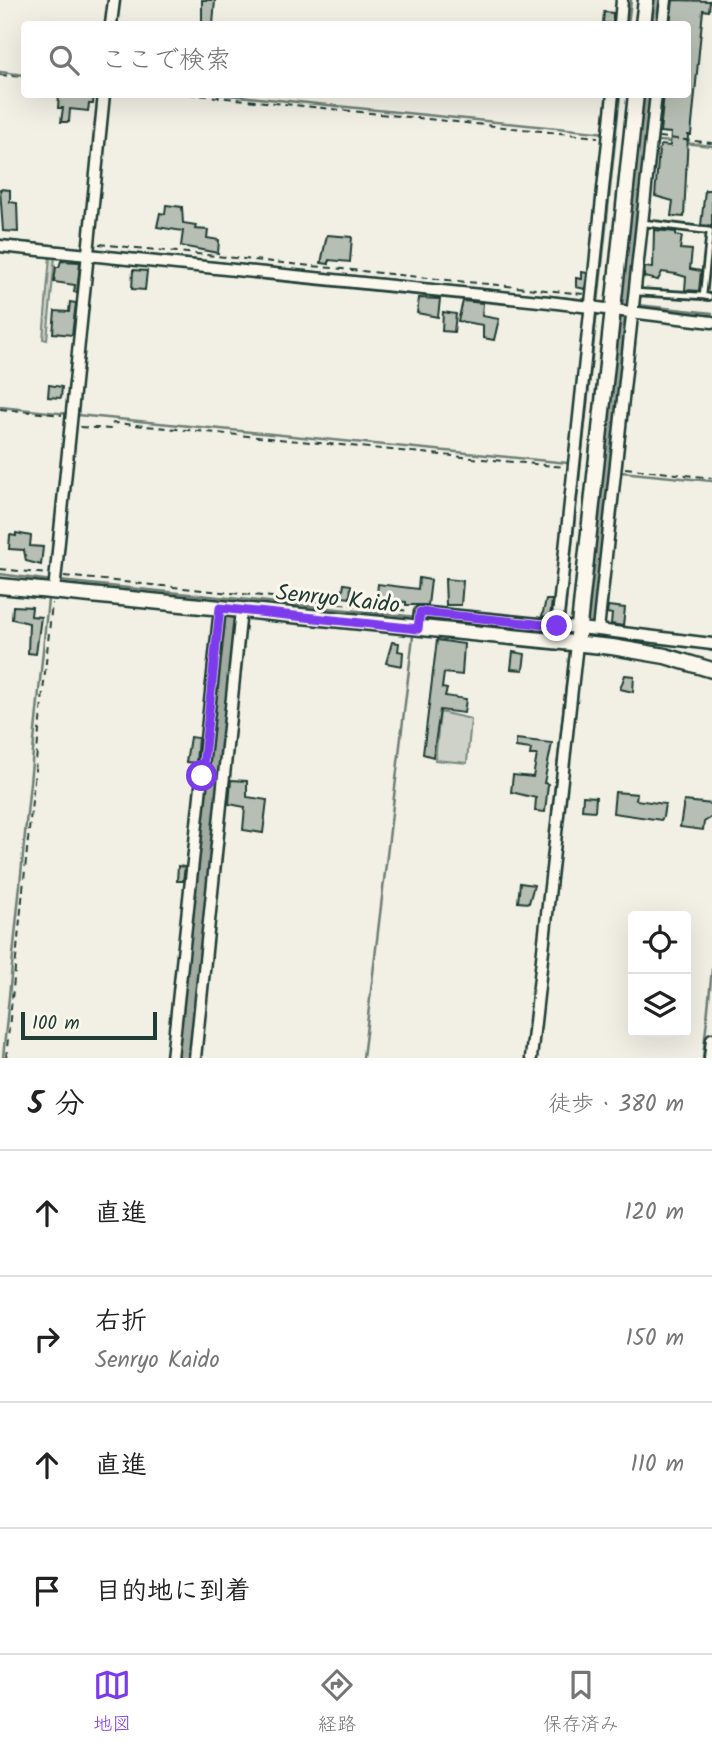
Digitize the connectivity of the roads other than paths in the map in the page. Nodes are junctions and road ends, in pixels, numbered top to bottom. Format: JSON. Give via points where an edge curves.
{"nodes":[{"id":1,"x":114,"y":0,"type":"edge"},
{"id":2,"x":622,"y":0,"type":"edge"},
{"id":3,"x":646,"y":0,"type":"edge"},
{"id":4,"x":666,"y":0,"type":"edge"},
{"id":5,"x":111,"y":21,"type":"edge"},
{"id":6,"x":620,"y":21,"type":"edge"},
{"id":7,"x":643,"y":21,"type":"edge"},
{"id":8,"x":663,"y":21,"type":"edge"},
{"id":9,"x":104,"y":98,"type":"edge"},
{"id":10,"x":613,"y":98,"type":"edge"},
{"id":11,"x":635,"y":98,"type":"edge"},
{"id":12,"x":656,"y":98,"type":"edge"},
{"id":13,"x":643,"y":222,"type":"junction"},
{"id":14,"x":0,"y":246,"type":"edge"},
{"id":15,"x":90,"y":249,"type":"junction"},
{"id":16,"x":636,"y":292,"type":"junction"},
{"id":17,"x":606,"y":306,"type":"junction"},
{"id":18,"x":712,"y":322,"type":"edge"},
{"id":19,"x":55,"y":581,"type":"junction"},
{"id":20,"x":0,"y":586,"type":"edge"},
{"id":21,"x":220,"y":608,"type":"junction"},
{"id":22,"x":242,"y":610,"type":"junction"},
{"id":23,"x":419,"y":619,"type":"junction"},
{"id":24,"x":557,"y":626,"type":"junction"},
{"id":25,"x":589,"y":629,"type":"junction"},
{"id":26,"x":577,"y":644,"type":"junction"},
{"id":27,"x":712,"y":644,"type":"edge"},
{"id":28,"x":712,"y":670,"type":"edge"},
{"id":29,"x":712,"y":1039,"type":"edge"},
{"id":30,"x":172,"y":1058,"type":"edge"},
{"id":31,"x":195,"y":1058,"type":"edge"},
{"id":32,"x":531,"y":1058,"type":"edge"},
{"id":33,"x":710,"y":1058,"type":"edge"}],
"edges":[{"from":1,"to":5,"type":"street"},
{"from":2,"to":6,"type":"street"},
{"from":3,"to":7,"type":"street"},
{"from":4,"to":8,"type":"street"},
{"from":9,"to":15,"type":"street"},
{"from":10,"to":17,"type":"street"},
{"from":11,"to":17,"type":"street"},
{"from":12,"to":13,"type":"street"},
{"from":13,"to":16,"type":"street"},
{"from":13,"to":16,"type":"lane","via":[[710,231],[706,296]]},
{"from":14,"to":15,"type":"street"},
{"from":15,"to":17,"type":"street"},
{"from":15,"to":19,"type":"street"},
{"from":16,"to":17,"type":"street"},
{"from":17,"to":18,"type":"street"},
{"from":17,"to":24,"type":"street","via":[[574,468]]},
{"from":17,"to":25,"type":"street"},
{"from":17,"to":25,"type":"street","via":[[617,467]]},
{"from":19,"to":20,"type":"street","name":"Senryo Kaido"},
{"from":19,"to":21,"type":"street","name":"Senryo Kaido"},
{"from":21,"to":22,"type":"street","name":"Senryo Kaido"},
{"from":21,"to":30,"type":"street"},
{"from":22,"to":23,"type":"street","name":"Senryo Kaido"},
{"from":22,"to":31,"type":"street"},
{"from":23,"to":24,"type":"street"},
{"from":23,"to":26,"type":"street","name":"Senryo Kaido"},
{"from":24,"to":25,"type":"street"},
{"from":25,"to":26,"type":"street"},
{"from":25,"to":27,"type":"street"},
{"from":26,"to":28,"type":"street","name":"Senryo Kaido","via":[[643,652]]},
{"from":26,"to":32,"type":"street"},
{"from":29,"to":33,"type":"street"}]}
